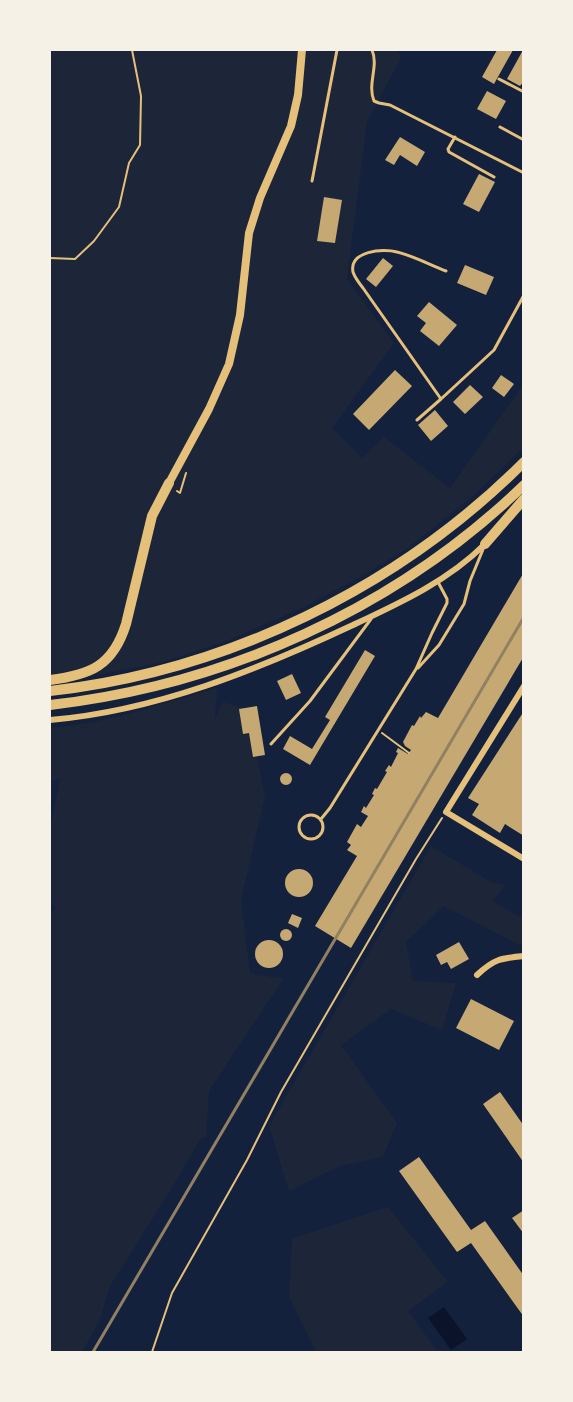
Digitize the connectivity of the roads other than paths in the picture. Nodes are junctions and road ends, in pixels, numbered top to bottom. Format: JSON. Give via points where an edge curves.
{"nodes":[{"id":1,"x":302,"y":50,"type":"edge"},
{"id":2,"x":337,"y":50,"type":"edge"},
{"id":3,"x":372,"y":50,"type":"edge"},
{"id":4,"x":499,"y":79,"type":"dead end"},
{"id":5,"x":524,"y":92,"type":"edge"},
{"id":6,"x":500,"y":127,"type":"dead end"},
{"id":7,"x":455,"y":137,"type":"junction"},
{"id":8,"x":524,"y":140,"type":"edge"},
{"id":9,"x":524,"y":173,"type":"edge"},
{"id":10,"x":494,"y":177,"type":"dead end"},
{"id":11,"x":312,"y":181,"type":"dead end"},
{"id":12,"x":446,"y":271,"type":"dead end"},
{"id":13,"x":524,"y":295,"type":"edge"},
{"id":14,"x":441,"y":399,"type":"junction"},
{"id":15,"x":417,"y":420,"type":"dead end"},
{"id":16,"x":524,"y":462,"type":"edge"},
{"id":17,"x":169,"y":483,"type":"joint"},
{"id":18,"x":524,"y":485,"type":"edge"},
{"id":19,"x":524,"y":500,"type":"edge"},
{"id":20,"x":485,"y":544,"type":"junction"},
{"id":21,"x":438,"y":582,"type":"junction"},
{"id":22,"x":373,"y":615,"type":"junction"},
{"id":23,"x":416,"y":669,"type":"junction"},
{"id":24,"x":50,"y":680,"type":"edge"},
{"id":25,"x":524,"y":686,"type":"edge"},
{"id":26,"x":50,"y":691,"type":"edge"},
{"id":27,"x":50,"y":705,"type":"edge"},
{"id":28,"x":50,"y":720,"type":"edge"},
{"id":29,"x":271,"y":744,"type":"dead end"},
{"id":30,"x":321,"y":819,"type":"junction"},
{"id":31,"x":524,"y":859,"type":"edge"},
{"id":32,"x":524,"y":956,"type":"edge"},
{"id":33,"x":477,"y":975,"type":"dead end"}],
"edges":[{"from":1,"to":17,"type":"street","via":[[291,126],[249,233],[230,364]]},
{"from":2,"to":11,"type":"lane"},
{"from":3,"to":7,"type":"lane","via":[[374,101]]},
{"from":4,"to":5,"type":"lane"},
{"from":6,"to":8,"type":"lane"},
{"from":7,"to":9,"type":"lane"},
{"from":7,"to":10,"type":"lane","via":[[450,152]]},
{"from":12,"to":14,"type":"lane","via":[[388,251],[359,256],[353,270]]},
{"from":13,"to":14,"type":"lane","via":[[494,350]]},
{"from":14,"to":15,"type":"lane"},
{"from":16,"to":26,"type":"highway","via":[[431,542],[305,616],[210,656],[111,682]]},
{"from":17,"to":24,"type":"highway","via":[[152,516],[120,642],[105,662],[92,670]]},
{"from":18,"to":27,"type":"highway","via":[[425,566],[307,633],[208,672],[137,690]]},
{"from":19,"to":20,"type":"highway"},
{"from":20,"to":21,"type":"street"},
{"from":20,"to":23,"type":"lane","via":[[464,604],[439,645]]},
{"from":21,"to":22,"type":"street"},
{"from":21,"to":23,"type":"lane","via":[[447,603]]},
{"from":22,"to":28,"type":"street","via":[[280,658],[188,692],[106,712]]},
{"from":22,"to":29,"type":"lane","via":[[310,701]]},
{"from":23,"to":30,"type":"lane"},
{"from":25,"to":31,"type":"street","via":[[446,812]]},
{"from":30,"to":30,"type":"lane","via":[[305,817],[300,824],[303,836],[319,836],[323,829]]},
{"from":32,"to":33,"type":"street","via":[[495,961]]}]}
